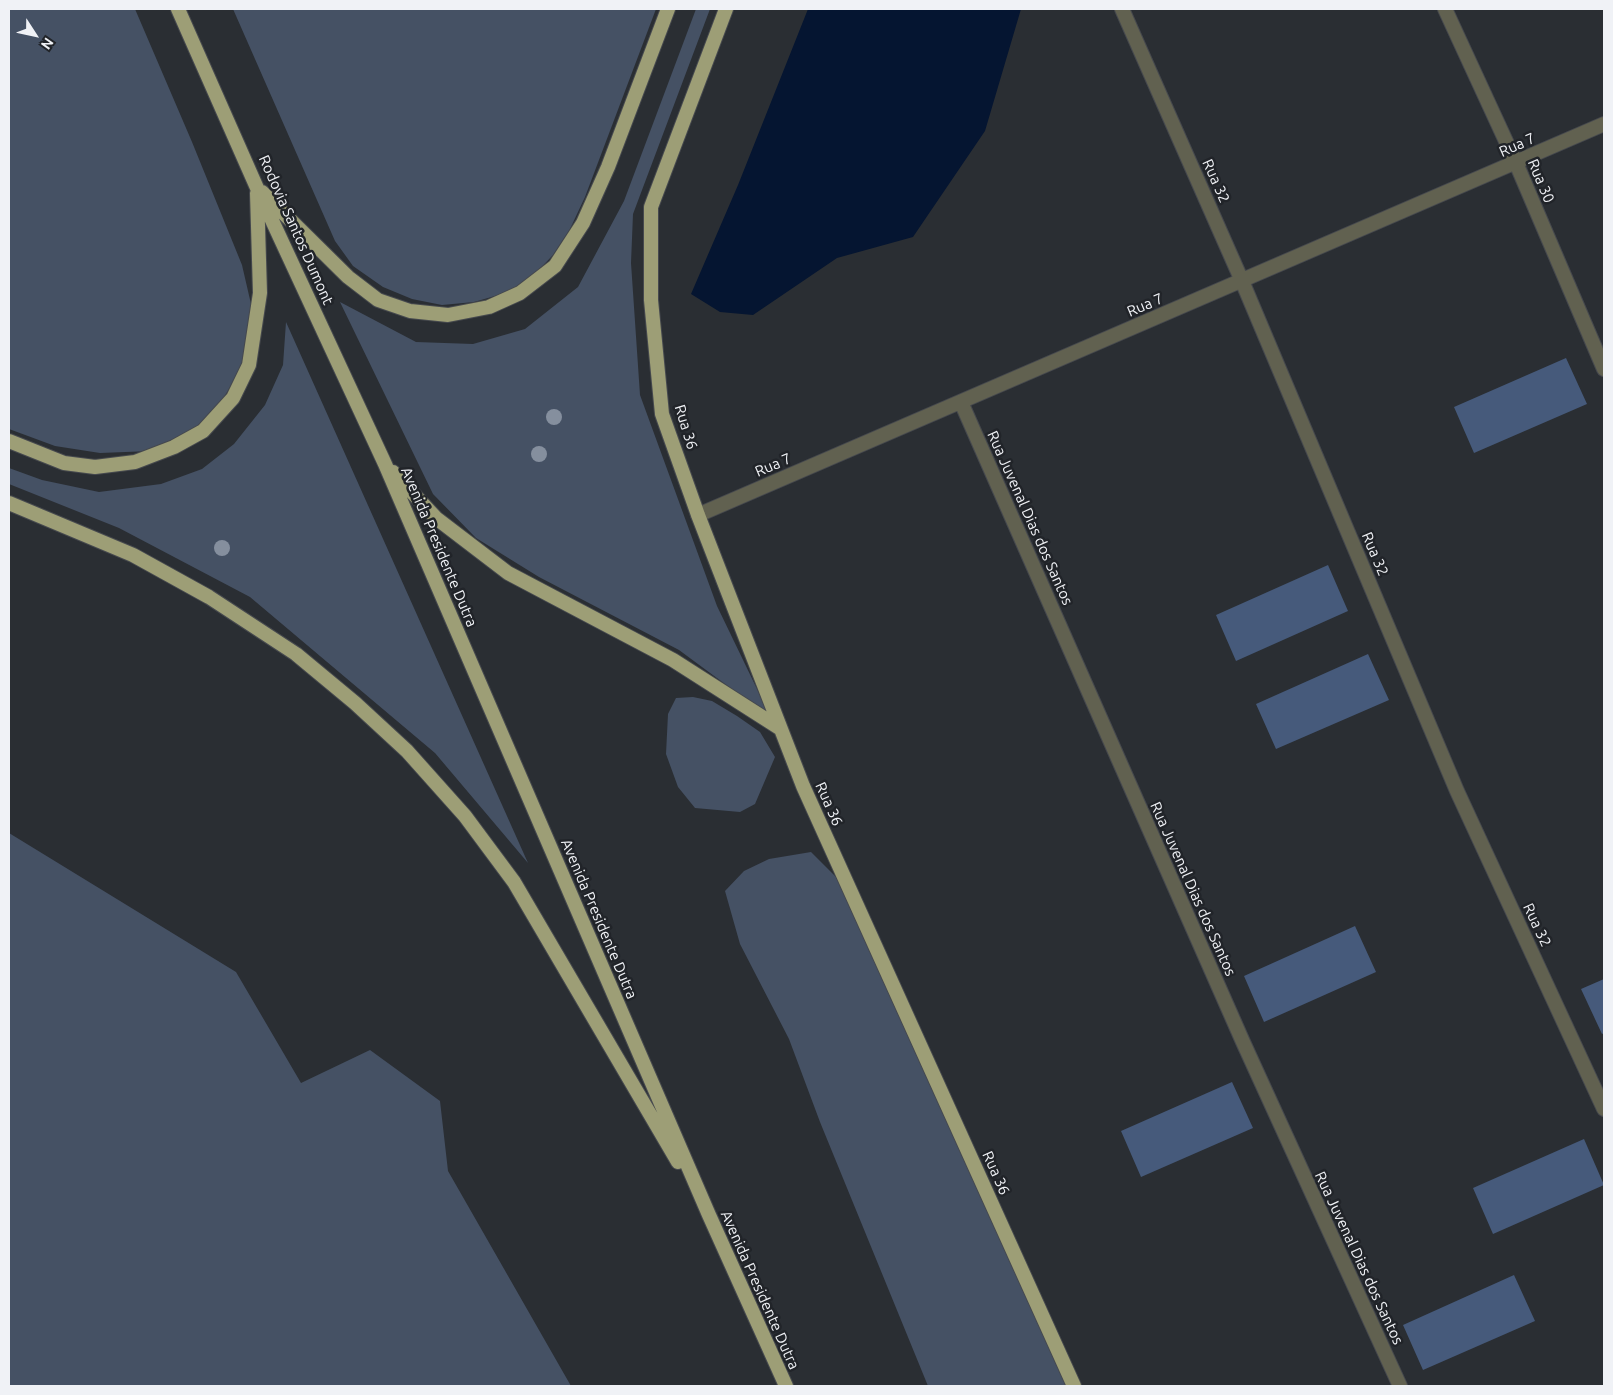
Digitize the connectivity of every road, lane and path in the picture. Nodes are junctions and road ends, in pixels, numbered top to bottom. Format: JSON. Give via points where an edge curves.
{"nodes":[{"id":1,"x":178,"y":9,"type":"edge"},
{"id":2,"x":668,"y":9,"type":"edge"},
{"id":3,"x":726,"y":9,"type":"edge"},
{"id":4,"x":1122,"y":9,"type":"edge"},
{"id":5,"x":1445,"y":9,"type":"edge"},
{"id":6,"x":1604,"y":124,"type":"edge"},
{"id":7,"x":1516,"y":163,"type":"junction"},
{"id":8,"x":257,"y":188,"type":"junction"},
{"id":9,"x":1242,"y":280,"type":"junction"},
{"id":10,"x":1604,"y":369,"type":"edge"},
{"id":11,"x":961,"y":402,"type":"junction"},
{"id":12,"x":9,"y":441,"type":"edge"},
{"id":13,"x":386,"y":464,"type":"junction"},
{"id":14,"x":9,"y":503,"type":"edge"},
{"id":15,"x":698,"y":515,"type":"junction"},
{"id":16,"x":781,"y":729,"type":"junction"},
{"id":17,"x":1604,"y":1109,"type":"edge"},
{"id":18,"x":709,"y":1215,"type":"junction"},
{"id":19,"x":786,"y":1386,"type":"edge"},
{"id":20,"x":1074,"y":1386,"type":"edge"},
{"id":21,"x":1400,"y":1386,"type":"edge"}],
"edges":[{"from":1,"to":8,"type":"highway","name":"Rodovia Santos Dumont"},
{"from":2,"to":8,"type":"highway","via":[[608,167],[583,223],[555,266],[520,293],[489,307],[448,314],[410,311],[378,300],[348,277]]},
{"from":3,"to":15,"type":"highway","name":"Rua 36","via":[[651,208],[651,300],[662,414]]},
{"from":4,"to":9,"type":"street","name":"Rua 32"},
{"from":5,"to":7,"type":"street","name":"Rua 30"},
{"from":6,"to":7,"type":"street","name":"Rua 7"},
{"from":7,"to":9,"type":"street","name":"Rua 7"},
{"from":7,"to":10,"type":"street","name":"Rua 30"},
{"from":8,"to":12,"type":"highway","via":[[260,293],[249,365],[233,398],[203,431],[174,447],[135,462],[95,467],[64,463]]},
{"from":8,"to":13,"type":"highway","name":"Rodovia Santos Dumont"},
{"from":9,"to":11,"type":"street","name":"Rua 7"},
{"from":9,"to":17,"type":"street","name":"Rua 32","via":[[1457,791]]},
{"from":11,"to":15,"type":"street","name":"Rua 7"},
{"from":11,"to":21,"type":"street","name":"Rua Juvenal Dias dos Santos","via":[[1239,1033]]},
{"from":13,"to":16,"type":"highway","via":[[436,518],[508,573],[673,660]]},
{"from":13,"to":18,"type":"highway","name":"Avenida Presidente Dutra"},
{"from":14,"to":18,"type":"highway","via":[[133,555],[209,597],[296,654],[407,752],[465,816],[514,882]]},
{"from":15,"to":16,"type":"highway","name":"Rua 36"},
{"from":16,"to":20,"type":"highway","name":"Rua 36","via":[[803,786]]},
{"from":18,"to":19,"type":"highway","name":"Avenida Presidente Dutra"}]}
